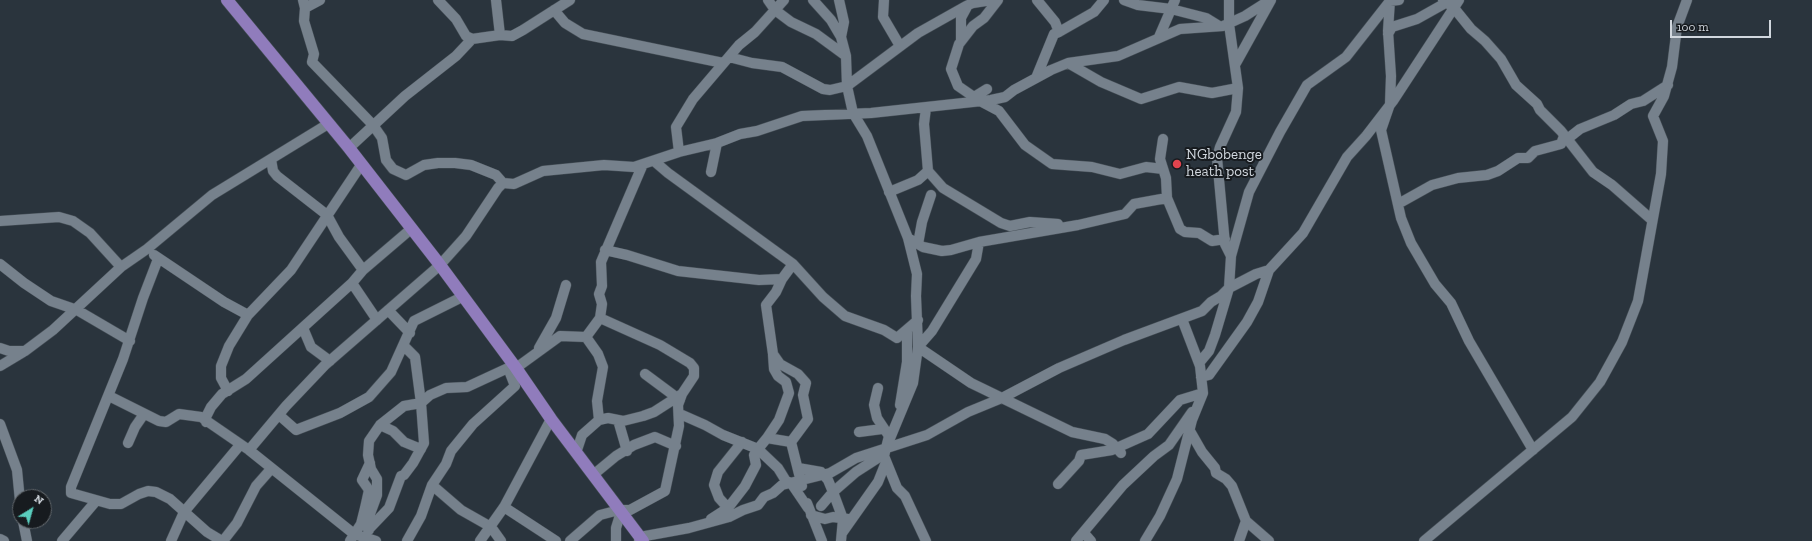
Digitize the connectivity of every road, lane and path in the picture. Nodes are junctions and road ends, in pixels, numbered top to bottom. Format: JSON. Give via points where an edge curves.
{"nodes":[{"id":1,"x":227,"y":0,"type":"edge"},
{"id":2,"x":320,"y":0,"type":"edge"},
{"id":3,"x":438,"y":0,"type":"edge"},
{"id":4,"x":496,"y":0,"type":"edge"},
{"id":5,"x":570,"y":0,"type":"edge"},
{"id":6,"x":768,"y":0,"type":"edge"},
{"id":7,"x":784,"y":0,"type":"edge"},
{"id":8,"x":813,"y":0,"type":"edge"},
{"id":9,"x":839,"y":0,"type":"edge"},
{"id":10,"x":884,"y":0,"type":"edge"},
{"id":11,"x":992,"y":0,"type":"edge"},
{"id":12,"x":998,"y":0,"type":"edge"},
{"id":13,"x":1037,"y":0,"type":"edge"},
{"id":14,"x":1104,"y":0,"type":"edge"},
{"id":15,"x":1124,"y":0,"type":"edge"},
{"id":16,"x":1229,"y":0,"type":"edge"},
{"id":17,"x":1270,"y":0,"type":"edge"},
{"id":18,"x":1393,"y":0,"type":"edge"},
{"id":19,"x":1687,"y":0,"type":"edge"},
{"id":20,"x":1450,"y":2,"type":"edge"},
{"id":21,"x":304,"y":4,"type":"edge"},
{"id":22,"x":1173,"y":4,"type":"edge"},
{"id":23,"x":968,"y":5,"type":"junction"},
{"id":24,"x":554,"y":10,"type":"junction"},
{"id":25,"x":775,"y":10,"type":"junction"},
{"id":26,"x":1225,"y":25,"type":"junction"},
{"id":27,"x":1059,"y":32,"type":"junction"},
{"id":28,"x":1388,"y":34,"type":"junction"},
{"id":29,"x":500,"y":35,"type":"junction"},
{"id":30,"x":841,"y":37,"type":"junction"},
{"id":31,"x":1158,"y":37,"type":"junction"},
{"id":32,"x":472,"y":39,"type":"junction"},
{"id":33,"x":961,"y":41,"type":"junction"},
{"id":34,"x":900,"y":46,"type":"junction"},
{"id":35,"x":846,"y":56,"type":"junction"},
{"id":36,"x":726,"y":60,"type":"junction"},
{"id":37,"x":1236,"y":62,"type":"junction"},
{"id":38,"x":1068,"y":63,"type":"junction"},
{"id":39,"x":1036,"y":78,"type":"junction"},
{"id":40,"x":1668,"y":84,"type":"junction"},
{"id":41,"x":847,"y":86,"type":"junction"},
{"id":42,"x":1238,"y":88,"type":"junction"},
{"id":43,"x":987,"y":89,"type":"dead end"},
{"id":44,"x":982,"y":102,"type":"junction"},
{"id":45,"x":1390,"y":104,"type":"junction"},
{"id":46,"x":926,"y":108,"type":"junction"},
{"id":47,"x":853,"y":113,"type":"junction"},
{"id":48,"x":328,"y":124,"type":"junction"},
{"id":49,"x":372,"y":124,"type":"junction"},
{"id":50,"x":1565,"y":138,"type":"junction"},
{"id":51,"x":1163,"y":139,"type":"dead end"},
{"id":52,"x":717,"y":143,"type":"junction"},
{"id":53,"x":349,"y":148,"type":"junction"},
{"id":54,"x":679,"y":152,"type":"junction"},
{"id":55,"x":271,"y":159,"type":"junction"},
{"id":56,"x":654,"y":161,"type":"junction"},
{"id":57,"x":644,"y":164,"type":"junction"},
{"id":58,"x":361,"y":165,"type":"junction"},
{"id":59,"x":1163,"y":169,"type":"junction"},
{"id":60,"x":928,"y":171,"type":"junction"},
{"id":61,"x":711,"y":172,"type":"dead end"},
{"id":62,"x":503,"y":183,"type":"junction"},
{"id":63,"x":889,"y":192,"type":"junction"},
{"id":64,"x":931,"y":195,"type":"dead end"},
{"id":65,"x":1167,"y":198,"type":"junction"},
{"id":66,"x":1398,"y":204,"type":"junction"},
{"id":67,"x":327,"y":215,"type":"junction"},
{"id":68,"x":1652,"y":220,"type":"junction"},
{"id":69,"x":0,"y":221,"type":"edge"},
{"id":70,"x":1005,"y":224,"type":"junction"},
{"id":71,"x":1074,"y":226,"type":"junction"},
{"id":72,"x":411,"y":229,"type":"junction"},
{"id":73,"x":1019,"y":235,"type":"junction"},
{"id":74,"x":908,"y":238,"type":"junction"},
{"id":75,"x":1225,"y":239,"type":"junction"},
{"id":76,"x":979,"y":242,"type":"junction"},
{"id":77,"x":918,"y":244,"type":"junction"},
{"id":78,"x":147,"y":250,"type":"junction"},
{"id":79,"x":605,"y":250,"type":"junction"},
{"id":80,"x":1231,"y":256,"type":"junction"},
{"id":81,"x":158,"y":259,"type":"junction"},
{"id":82,"x":0,"y":264,"type":"edge"},
{"id":83,"x":793,"y":264,"type":"junction"},
{"id":84,"x":440,"y":265,"type":"junction"},
{"id":85,"x":121,"y":267,"type":"junction"},
{"id":86,"x":363,"y":270,"type":"junction"},
{"id":87,"x":1269,"y":270,"type":"junction"},
{"id":88,"x":782,"y":279,"type":"junction"},
{"id":89,"x":352,"y":283,"type":"junction"},
{"id":90,"x":566,"y":285,"type":"dead end"},
{"id":91,"x":1229,"y":288,"type":"junction"},
{"id":92,"x":462,"y":296,"type":"junction"},
{"id":93,"x":76,"y":310,"type":"junction"},
{"id":94,"x":388,"y":310,"type":"junction"},
{"id":95,"x":248,"y":315,"type":"junction"},
{"id":96,"x":600,"y":318,"type":"junction"},
{"id":97,"x":1182,"y":319,"type":"junction"},
{"id":98,"x":377,"y":320,"type":"junction"},
{"id":99,"x":918,"y":320,"type":"junction"},
{"id":100,"x":303,"y":328,"type":"junction"},
{"id":101,"x":907,"y":330,"type":"junction"},
{"id":102,"x":410,"y":333,"type":"junction"},
{"id":103,"x":586,"y":337,"type":"junction"},
{"id":104,"x":130,"y":341,"type":"junction"},
{"id":105,"x":404,"y":346,"type":"junction"},
{"id":106,"x":918,"y":347,"type":"junction"},
{"id":107,"x":0,"y":348,"type":"edge"},
{"id":108,"x":25,"y":351,"type":"junction"},
{"id":109,"x":772,"y":354,"type":"junction"},
{"id":110,"x":532,"y":357,"type":"junction"},
{"id":111,"x":330,"y":361,"type":"junction"},
{"id":112,"x":1199,"y":363,"type":"junction"},
{"id":113,"x":0,"y":366,"type":"edge"},
{"id":114,"x":512,"y":368,"type":"junction"},
{"id":115,"x":646,"y":374,"type":"dead end"},
{"id":116,"x":1201,"y":377,"type":"junction"},
{"id":117,"x":878,"y":388,"type":"dead end"},
{"id":118,"x":228,"y":391,"type":"junction"},
{"id":119,"x":109,"y":396,"type":"junction"},
{"id":120,"x":1202,"y":396,"type":"junction"},
{"id":121,"x":679,"y":397,"type":"junction"},
{"id":122,"x":1002,"y":398,"type":"junction"},
{"id":123,"x":422,"y":403,"type":"junction"},
{"id":124,"x":144,"y":414,"type":"junction"},
{"id":125,"x":680,"y":414,"type":"junction"},
{"id":126,"x":279,"y":415,"type":"junction"},
{"id":127,"x":551,"y":419,"type":"junction"},
{"id":128,"x":599,"y":420,"type":"junction"},
{"id":129,"x":618,"y":420,"type":"junction"},
{"id":130,"x":206,"y":422,"type":"junction"},
{"id":131,"x":0,"y":424,"type":"edge"},
{"id":132,"x":380,"y":425,"type":"junction"},
{"id":133,"x":882,"y":429,"type":"junction"},
{"id":134,"x":893,"y":431,"type":"junction"},
{"id":135,"x":1190,"y":431,"type":"junction"},
{"id":136,"x":859,"y":432,"type":"dead end"},
{"id":137,"x":767,"y":438,"type":"junction"},
{"id":138,"x":742,"y":442,"type":"junction"},
{"id":139,"x":791,"y":442,"type":"junction"},
{"id":140,"x":128,"y":443,"type":"dead end"},
{"id":141,"x":676,"y":446,"type":"junction"},
{"id":142,"x":244,"y":448,"type":"junction"},
{"id":143,"x":421,"y":449,"type":"junction"},
{"id":144,"x":758,"y":449,"type":"junction"},
{"id":145,"x":1533,"y":450,"type":"junction"},
{"id":146,"x":628,"y":451,"type":"junction"},
{"id":147,"x":1118,"y":451,"type":"junction"},
{"id":148,"x":576,"y":453,"type":"junction"},
{"id":149,"x":886,"y":455,"type":"junction"},
{"id":150,"x":370,"y":463,"type":"junction"},
{"id":151,"x":798,"y":468,"type":"junction"},
{"id":152,"x":271,"y":469,"type":"junction"},
{"id":153,"x":593,"y":475,"type":"junction"},
{"id":154,"x":828,"y":476,"type":"junction"},
{"id":155,"x":796,"y":482,"type":"junction"},
{"id":156,"x":1058,"y":484,"type":"dead end"},
{"id":157,"x":432,"y":485,"type":"junction"},
{"id":158,"x":18,"y":489,"type":"edge"},
{"id":159,"x":834,"y":492,"type":"junction"},
{"id":160,"x":96,"y":501,"type":"junction"},
{"id":161,"x":820,"y":506,"type":"junction"},
{"id":162,"x":504,"y":507,"type":"junction"},
{"id":163,"x":728,"y":508,"type":"junction"},
{"id":164,"x":620,"y":511,"type":"junction"},
{"id":165,"x":184,"y":512,"type":"junction"},
{"id":166,"x":809,"y":512,"type":"junction"},
{"id":167,"x":848,"y":519,"type":"junction"},
{"id":168,"x":1246,"y":521,"type":"junction"},
{"id":169,"x":706,"y":523,"type":"junction"},
{"id":170,"x":491,"y":526,"type":"junction"},
{"id":171,"x":25,"y":529,"type":"edge"},
{"id":172,"x":370,"y":530,"type":"junction"},
{"id":173,"x":1084,"y":533,"type":"junction"},
{"id":174,"x":352,"y":537,"type":"edge"},
{"id":175,"x":841,"y":537,"type":"edge"},
{"id":176,"x":0,"y":539,"type":"edge"},
{"id":177,"x":640,"y":540,"type":"edge"},
{"id":178,"x":4,"y":541,"type":"edge"},
{"id":179,"x":27,"y":541,"type":"edge"},
{"id":180,"x":62,"y":541,"type":"edge"},
{"id":181,"x":172,"y":541,"type":"edge"},
{"id":182,"x":222,"y":541,"type":"edge"},
{"id":183,"x":374,"y":541,"type":"edge"},
{"id":184,"x":407,"y":541,"type":"edge"},
{"id":185,"x":480,"y":541,"type":"edge"},
{"id":186,"x":501,"y":541,"type":"edge"},
{"id":187,"x":556,"y":541,"type":"edge"},
{"id":188,"x":570,"y":541,"type":"edge"},
{"id":189,"x":616,"y":541,"type":"edge"},
{"id":190,"x":822,"y":541,"type":"edge"},
{"id":191,"x":925,"y":541,"type":"edge"},
{"id":192,"x":1076,"y":541,"type":"edge"},
{"id":193,"x":1091,"y":541,"type":"edge"},
{"id":194,"x":1145,"y":541,"type":"edge"},
{"id":195,"x":1239,"y":541,"type":"edge"},
{"id":196,"x":1269,"y":541,"type":"edge"},
{"id":197,"x":1424,"y":541,"type":"edge"}],
"edges":[{"from":1,"to":48,"type":"highway"},
{"from":2,"to":21,"type":"street"},
{"from":3,"to":32,"type":"street","via":[[456,19],[466,36]]},
{"from":4,"to":29,"type":"street"},
{"from":5,"to":24,"type":"street"},
{"from":6,"to":25,"type":"street"},
{"from":7,"to":25,"type":"street"},
{"from":8,"to":30,"type":"street"},
{"from":9,"to":30,"type":"street","via":[[844,22]]},
{"from":10,"to":34,"type":"street","via":[[884,17]]},
{"from":11,"to":23,"type":"street"},
{"from":12,"to":33,"type":"street"},
{"from":13,"to":27,"type":"street","via":[[1055,22]]},
{"from":14,"to":27,"type":"street","via":[[1094,12]]},
{"from":15,"to":22,"type":"street","via":[[1138,5]]},
{"from":16,"to":26,"type":"street"},
{"from":17,"to":26,"type":"street"},
{"from":17,"to":37,"type":"street"},
{"from":18,"to":28,"type":"street"},
{"from":18,"to":80,"type":"street","via":[[1346,57],[1307,85],[1249,192]]},
{"from":19,"to":40,"type":"street","via":[[1677,27]]},
{"from":20,"to":28,"type":"street","via":[[1417,19],[1392,27]]},
{"from":20,"to":45,"type":"street","via":[[1414,71]]},
{"from":20,"to":50,"type":"street","via":[[1501,59],[1516,85],[1528,94]]},
{"from":21,"to":49,"type":"street","via":[[304,20],[314,54],[312,62]]},
{"from":22,"to":26,"type":"street"},
{"from":22,"to":31,"type":"street"},
{"from":23,"to":33,"type":"street","via":[[962,18]]},
{"from":23,"to":34,"type":"street"},
{"from":24,"to":29,"type":"street","via":[[512,36]]},
{"from":24,"to":36,"type":"street","via":[[565,23],[583,34]]},
{"from":25,"to":35,"type":"street","via":[[791,22],[816,34]]},
{"from":25,"to":36,"type":"street"},
{"from":26,"to":31,"type":"street","via":[[1180,29]]},
{"from":26,"to":37,"type":"street"},
{"from":27,"to":39,"type":"street","via":[[1054,34]]},
{"from":28,"to":45,"type":"street"},
{"from":29,"to":32,"type":"street"},
{"from":30,"to":35,"type":"street"},
{"from":31,"to":38,"type":"street","via":[[1118,56]]},
{"from":32,"to":49,"type":"street","via":[[456,56]]},
{"from":33,"to":43,"type":"street","via":[[952,69],[958,86],[974,97]]},
{"from":34,"to":41,"type":"street"},
{"from":35,"to":41,"type":"street"},
{"from":36,"to":41,"type":"street","via":[[782,67],[823,89]]},
{"from":36,"to":54,"type":"street","via":[[693,99],[676,127]]},
{"from":37,"to":42,"type":"street"},
{"from":38,"to":39,"type":"street"},
{"from":38,"to":42,"type":"street","via":[[1101,82],[1141,99],[1179,87],[1212,93]]},
{"from":39,"to":44,"type":"street","via":[[1005,97]]},
{"from":40,"to":50,"type":"street","via":[[1643,101],[1631,104]]},
{"from":40,"to":68,"type":"street","via":[[1653,116],[1663,141],[1661,174]]},
{"from":41,"to":47,"type":"street"},
{"from":42,"to":75,"type":"street","via":[[1236,112],[1217,158]]},
{"from":44,"to":46,"type":"street"},
{"from":44,"to":59,"type":"street","via":[[999,111],[1025,145],[1052,164],[1096,168],[1120,174],[1146,167]]},
{"from":45,"to":66,"type":"street","via":[[1381,130]]},
{"from":45,"to":87,"type":"street","via":[[1347,157],[1303,233]]},
{"from":46,"to":47,"type":"street"},
{"from":46,"to":60,"type":"street","via":[[924,124]]},
{"from":47,"to":52,"type":"street","via":[[802,116]]},
{"from":47,"to":63,"type":"street","via":[[867,136]]},
{"from":48,"to":53,"type":"highway"},
{"from":48,"to":55,"type":"street"},
{"from":49,"to":53,"type":"street"},
{"from":49,"to":62,"type":"street","via":[[382,138],[386,160],[393,170],[400,174],[406,175],[424,165],[455,163],[471,165],[496,175]]},
{"from":50,"to":66,"type":"street","via":[[1560,144],[1535,151],[1528,158],[1518,158],[1498,171],[1432,185]]},
{"from":50,"to":68,"type":"street","via":[[1594,172],[1612,184]]},
{"from":51,"to":59,"type":"street","via":[[1160,159]]},
{"from":52,"to":54,"type":"street"},
{"from":52,"to":61,"type":"street"},
{"from":53,"to":58,"type":"highway"},
{"from":54,"to":56,"type":"street"},
{"from":55,"to":67,"type":"street","via":[[273,171],[277,176]]},
{"from":55,"to":78,"type":"street","via":[[212,195]]},
{"from":56,"to":57,"type":"street"},
{"from":56,"to":83,"type":"street","via":[[668,174]]},
{"from":57,"to":62,"type":"street","via":[[634,167],[604,165],[543,171],[514,184]]},
{"from":57,"to":79,"type":"street","via":[[615,233]]},
{"from":58,"to":67,"type":"street"},
{"from":58,"to":72,"type":"highway"},
{"from":59,"to":65,"type":"street"},
{"from":60,"to":63,"type":"street","via":[[918,180]]},
{"from":60,"to":70,"type":"street","via":[[955,197]]},
{"from":62,"to":84,"type":"street","via":[[466,236]]},
{"from":63,"to":74,"type":"street"},
{"from":64,"to":77,"type":"street"},
{"from":65,"to":71,"type":"street","via":[[1134,204],[1125,214]]},
{"from":65,"to":75,"type":"street","via":[[1180,229],[1199,233],[1212,240]]},
{"from":66,"to":145,"type":"street","via":[[1411,243],[1434,284],[1451,304],[1469,341]]},
{"from":67,"to":86,"type":"street","via":[[339,237]]},
{"from":67,"to":95,"type":"street","via":[[291,270]]},
{"from":68,"to":145,"type":"street","via":[[1638,301],[1622,342],[1600,382],[1572,417]]},
{"from":69,"to":85,"type":"street","via":[[59,217],[73,221],[90,232]]},
{"from":70,"to":71,"type":"street","via":[[1010,226],[1040,222]]},
{"from":70,"to":73,"type":"street"},
{"from":71,"to":73,"type":"street"},
{"from":72,"to":84,"type":"highway"},
{"from":72,"to":86,"type":"street"},
{"from":73,"to":76,"type":"street"},
{"from":74,"to":77,"type":"street"},
{"from":74,"to":99,"type":"street","via":[[917,274]]},
{"from":75,"to":80,"type":"street"},
{"from":76,"to":77,"type":"street","via":[[942,251]]},
{"from":76,"to":106,"type":"street","via":[[976,259],[932,331]]},
{"from":78,"to":81,"type":"street"},
{"from":78,"to":85,"type":"street"},
{"from":79,"to":88,"type":"street","via":[[678,271],[759,280]]},
{"from":79,"to":96,"type":"street","via":[[601,262]]},
{"from":80,"to":91,"type":"street"},
{"from":81,"to":95,"type":"street"},
{"from":81,"to":104,"type":"street"},
{"from":82,"to":93,"type":"street","via":[[24,284],[51,301]]},
{"from":83,"to":88,"type":"street"},
{"from":83,"to":101,"type":"street","via":[[823,297],[845,316],[884,330],[897,338]]},
{"from":84,"to":92,"type":"highway"},
{"from":84,"to":94,"type":"street"},
{"from":85,"to":93,"type":"street"},
{"from":86,"to":89,"type":"street"},
{"from":87,"to":91,"type":"street"},
{"from":87,"to":116,"type":"street","via":[[1258,302],[1247,322],[1209,375]]},
{"from":88,"to":109,"type":"street","via":[[766,305]]},
{"from":89,"to":98,"type":"street"},
{"from":89,"to":100,"type":"street"},
{"from":90,"to":110,"type":"street","via":[[556,318],[543,343]]},
{"from":91,"to":97,"type":"street","via":[[1202,311]]},
{"from":91,"to":112,"type":"street","via":[[1215,335],[1209,350]]},
{"from":92,"to":102,"type":"street","via":[[414,321]]},
{"from":92,"to":114,"type":"highway"},
{"from":93,"to":104,"type":"street"},
{"from":93,"to":108,"type":"street"},
{"from":94,"to":98,"type":"street"},
{"from":94,"to":102,"type":"street"},
{"from":95,"to":118,"type":"street","via":[[220,366],[221,378]]},
{"from":96,"to":103,"type":"street"},
{"from":96,"to":121,"type":"street","via":[[660,345],[690,363],[694,368],[694,376]]},
{"from":97,"to":112,"type":"street"},
{"from":97,"to":122,"type":"street","via":[[1059,368]]},
{"from":98,"to":111,"type":"street"},
{"from":99,"to":101,"type":"street"},
{"from":99,"to":106,"type":"street"},
{"from":100,"to":111,"type":"street","via":[[311,347]]},
{"from":100,"to":118,"type":"street","via":[[246,379]]},
{"from":101,"to":134,"type":"street","via":[[907,362],[900,408]]},
{"from":102,"to":105,"type":"street"},
{"from":103,"to":110,"type":"street","via":[[560,336]]},
{"from":103,"to":128,"type":"street","via":[[598,354],[603,367],[597,401]]},
{"from":104,"to":119,"type":"street"},
{"from":105,"to":123,"type":"street","via":[[416,357]]},
{"from":105,"to":126,"type":"street","via":[[391,372],[369,397],[354,406],[296,430]]},
{"from":106,"to":122,"type":"street","via":[[970,383]]},
{"from":106,"to":134,"type":"street","via":[[913,382]]},
{"from":107,"to":108,"type":"street"},
{"from":108,"to":113,"type":"street"},
{"from":109,"to":137,"type":"street","via":[[774,369],[786,382],[789,393],[779,420]]},
{"from":109,"to":139,"type":"street","via":[[784,367],[798,374],[806,383],[803,395],[808,419]]},
{"from":110,"to":114,"type":"street"},
{"from":111,"to":126,"type":"street"},
{"from":112,"to":116,"type":"street"},
{"from":114,"to":123,"type":"street","via":[[467,387],[446,388],[430,395]]},
{"from":114,"to":127,"type":"highway"},
{"from":114,"to":157,"type":"street","via":[[515,386],[461,438]]},
{"from":115,"to":121,"type":"street"},
{"from":116,"to":120,"type":"street"},
{"from":117,"to":133,"type":"street","via":[[874,405]]},
{"from":118,"to":130,"type":"street","via":[[211,407]]},
{"from":119,"to":124,"type":"street"},
{"from":119,"to":160,"type":"street","via":[[71,486],[71,493]]},
{"from":120,"to":135,"type":"street"},
{"from":120,"to":147,"type":"street","via":[[1180,400],[1148,434]]},
{"from":120,"to":173,"type":"street","via":[[1169,445],[1123,485]]},
{"from":121,"to":125,"type":"street"},
{"from":121,"to":129,"type":"street","via":[[644,416]]},
{"from":122,"to":147,"type":"street","via":[[1072,432],[1105,439]]},
{"from":122,"to":149,"type":"street","via":[[968,412]]},
{"from":123,"to":132,"type":"street","via":[[404,406]]},
{"from":123,"to":143,"type":"street","via":[[424,442]]},
{"from":124,"to":130,"type":"street","via":[[166,422],[180,414],[194,416]]},
{"from":124,"to":140,"type":"street"},
{"from":125,"to":138,"type":"street"},
{"from":125,"to":141,"type":"street"},
{"from":126,"to":142,"type":"street"},
{"from":127,"to":148,"type":"highway"},
{"from":127,"to":162,"type":"street"},
{"from":128,"to":129,"type":"street"},
{"from":128,"to":148,"type":"street","via":[[582,435]]},
{"from":129,"to":146,"type":"street"},
{"from":130,"to":142,"type":"street"},
{"from":131,"to":158,"type":"street","via":[[16,470]]},
{"from":132,"to":143,"type":"street","via":[[404,442]]},
{"from":132,"to":150,"type":"street","via":[[369,441]]},
{"from":133,"to":136,"type":"street"},
{"from":133,"to":149,"type":"street","via":[[889,436]]},
{"from":134,"to":149,"type":"street"},
{"from":135,"to":168,"type":"street","via":[[1216,473],[1232,486]]},
{"from":135,"to":194,"type":"street","via":[[1177,479]]},
{"from":137,"to":139,"type":"street"},
{"from":137,"to":144,"type":"street"},
{"from":138,"to":144,"type":"street"},
{"from":138,"to":163,"type":"street","via":[[718,472],[714,485],[719,498]]},
{"from":139,"to":151,"type":"street"},
{"from":141,"to":146,"type":"street","via":[[656,438],[634,445]]},
{"from":141,"to":164,"type":"street","via":[[665,491],[630,510]]},
{"from":142,"to":152,"type":"street"},
{"from":142,"to":165,"type":"street"},
{"from":143,"to":172,"type":"street","via":[[401,476],[389,508]]},
{"from":144,"to":155,"type":"street","via":[[778,468],[786,481]]},
{"from":144,"to":163,"type":"street","via":[[754,455],[756,465],[745,486]]},
{"from":145,"to":197,"type":"street"},
{"from":146,"to":153,"type":"street","via":[[616,456]]},
{"from":147,"to":156,"type":"street","via":[[1081,455],[1079,461]]},
{"from":148,"to":153,"type":"highway"},
{"from":149,"to":154,"type":"street","via":[[856,458]]},
{"from":149,"to":159,"type":"street","via":[[856,472]]},
{"from":149,"to":167,"type":"street","via":[[878,482]]},
{"from":149,"to":191,"type":"street","via":[[897,488],[905,496]]},
{"from":150,"to":172,"type":"street","via":[[376,479],[377,495],[370,514]]},
{"from":150,"to":174,"type":"street","via":[[362,480],[369,490],[360,524]]},
{"from":151,"to":154,"type":"street","via":[[817,470]]},
{"from":151,"to":155,"type":"street"},
{"from":152,"to":174,"type":"street"},
{"from":152,"to":182,"type":"street","via":[[256,486],[237,523]]},
{"from":153,"to":164,"type":"highway"},
{"from":154,"to":155,"type":"street"},
{"from":154,"to":159,"type":"street"},
{"from":154,"to":161,"type":"street"},
{"from":155,"to":166,"type":"street"},
{"from":155,"to":169,"type":"street","via":[[782,485],[773,494],[764,497],[758,505]]},
{"from":157,"to":170,"type":"street","via":[[461,510]]},
{"from":157,"to":184,"type":"street","via":[[421,516]]},
{"from":159,"to":161,"type":"street"},
{"from":159,"to":167,"type":"street"},
{"from":160,"to":165,"type":"street","via":[[120,504],[138,494],[156,492]]},
{"from":160,"to":180,"type":"street"},
{"from":161,"to":166,"type":"street"},
{"from":162,"to":170,"type":"street"},
{"from":162,"to":187,"type":"street"},
{"from":163,"to":169,"type":"street"},
{"from":164,"to":177,"type":"highway"},
{"from":164,"to":188,"type":"street","via":[[600,515]]},
{"from":164,"to":189,"type":"street"},
{"from":165,"to":181,"type":"street"},
{"from":165,"to":182,"type":"street"},
{"from":166,"to":167,"type":"street","via":[[825,519]]},
{"from":166,"to":190,"type":"street"},
{"from":167,"to":175,"type":"street"},
{"from":168,"to":195,"type":"street"},
{"from":168,"to":196,"type":"street"},
{"from":169,"to":177,"type":"street"},
{"from":170,"to":185,"type":"street"},
{"from":170,"to":186,"type":"street"},
{"from":171,"to":179,"type":"street"},
{"from":172,"to":174,"type":"street"},
{"from":173,"to":192,"type":"street"},
{"from":173,"to":193,"type":"street"},
{"from":174,"to":183,"type":"street"},
{"from":176,"to":178,"type":"street"}]}
